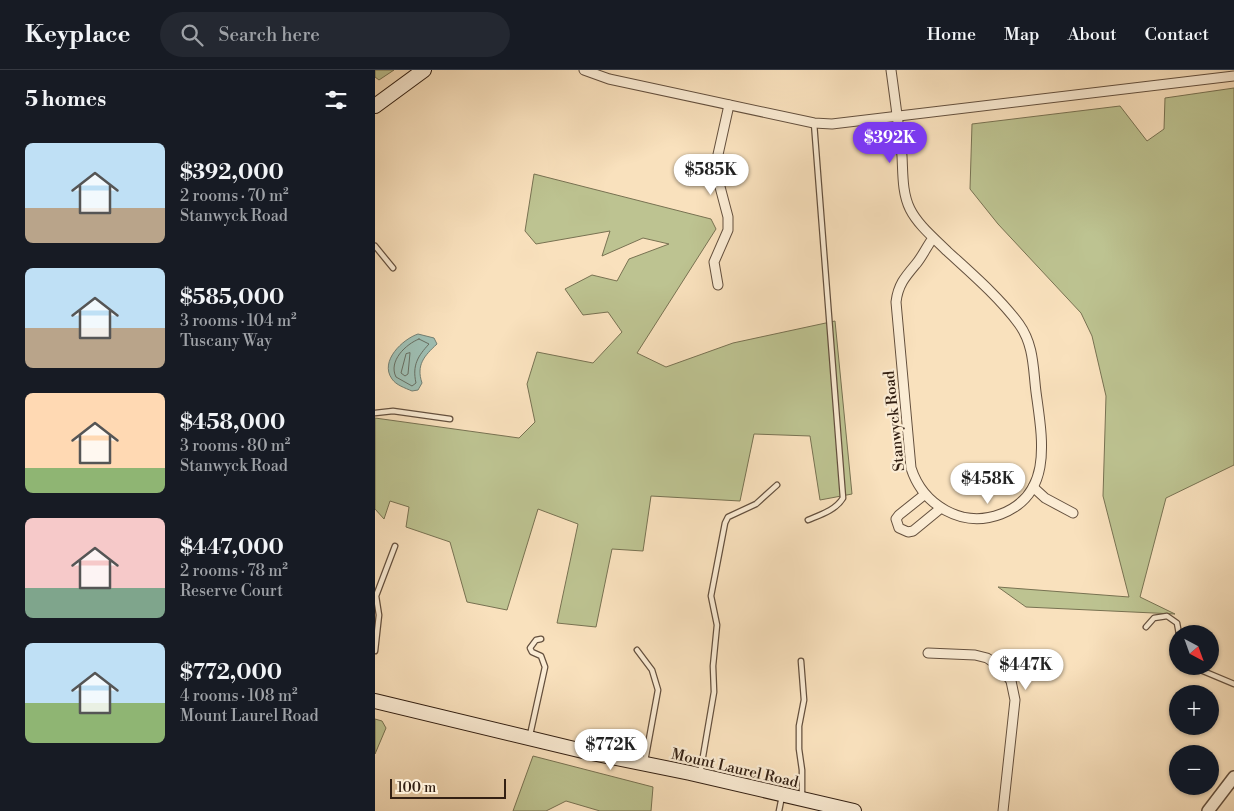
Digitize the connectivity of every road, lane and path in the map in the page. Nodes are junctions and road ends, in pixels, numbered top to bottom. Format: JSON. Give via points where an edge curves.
{"nodes":[{"id":1,"x":424,"y":70,"type":"edge"},
{"id":2,"x":584,"y":70,"type":"edge"},
{"id":3,"x":891,"y":70,"type":"edge"},
{"id":4,"x":1234,"y":76,"type":"edge"},
{"id":5,"x":729,"y":105,"type":"junction"},
{"id":6,"x":375,"y":106,"type":"edge"},
{"id":7,"x":897,"y":116,"type":"junction"},
{"id":8,"x":814,"y":123,"type":"junction"},
{"id":9,"x":933,"y":238,"type":"junction"},
{"id":10,"x":375,"y":246,"type":"edge"},
{"id":11,"x":393,"y":268,"type":"dead end"},
{"id":12,"x":718,"y":285,"type":"dead end"},
{"id":13,"x":375,"y":413,"type":"edge"},
{"id":14,"x":450,"y":419,"type":"dead end"},
{"id":15,"x":777,"y":485,"type":"dead end"},
{"id":16,"x":1033,"y":487,"type":"junction"},
{"id":17,"x":924,"y":495,"type":"junction"},
{"id":18,"x":941,"y":508,"type":"junction"},
{"id":19,"x":1073,"y":513,"type":"dead end"},
{"id":20,"x":808,"y":520,"type":"dead end"},
{"id":21,"x":395,"y":546,"type":"dead end"},
{"id":22,"x":1177,"y":625,"type":"edge"},
{"id":23,"x":1146,"y":627,"type":"dead end"},
{"id":24,"x":541,"y":639,"type":"dead end"},
{"id":25,"x":637,"y":650,"type":"dead end"},
{"id":26,"x":375,"y":651,"type":"edge"},
{"id":27,"x":928,"y":653,"type":"dead end"},
{"id":28,"x":801,"y":661,"type":"dead end"},
{"id":29,"x":1212,"y":675,"type":"edge"},
{"id":30,"x":1234,"y":684,"type":"edge"},
{"id":31,"x":375,"y":702,"type":"edge"},
{"id":32,"x":530,"y":737,"type":"junction"},
{"id":33,"x":644,"y":763,"type":"junction"},
{"id":34,"x":699,"y":775,"type":"junction"},
{"id":35,"x":1234,"y":777,"type":"edge"},
{"id":36,"x":783,"y":795,"type":"junction"},
{"id":37,"x":802,"y":799,"type":"junction"},
{"id":38,"x":779,"y":811,"type":"edge"},
{"id":39,"x":854,"y":811,"type":"edge"},
{"id":40,"x":1003,"y":811,"type":"edge"},
{"id":41,"x":1208,"y":811,"type":"edge"}],
"edges":[{"from":1,"to":6,"type":"main road"},
{"from":2,"to":5,"type":"street","via":[[609,79]]},
{"from":3,"to":7,"type":"street","name":"Stanwyck Road"},
{"from":4,"to":7,"type":"street"},
{"from":5,"to":8,"type":"street"},
{"from":5,"to":12,"type":"street","via":[[716,163],[728,217],[728,230],[714,262]]},
{"from":7,"to":8,"type":"street","via":[[832,124]]},
{"from":7,"to":9,"type":"street","name":"Stanwyck Road","via":[[906,198],[916,219]]},
{"from":8,"to":20,"type":"lane","via":[[843,498],[840,503]]},
{"from":9,"to":16,"type":"street","name":"Stanwyck Road","via":[[1009,312],[1029,342],[1043,454]]},
{"from":9,"to":17,"type":"street","name":"Stanwyck Road","via":[[904,277],[896,302],[909,457],[914,478]]},
{"from":10,"to":11,"type":"lane"},
{"from":13,"to":14,"type":"lane"},
{"from":15,"to":34,"type":"lane","via":[[756,504],[728,517],[725,523],[711,596],[717,626],[714,692]]},
{"from":16,"to":18,"type":"street","name":"Stanwyck Road","via":[[1017,506],[989,517],[960,516]]},
{"from":16,"to":19,"type":"street","via":[[1045,498]]},
{"from":17,"to":18,"type":"street","name":"Stanwyck Road"},
{"from":17,"to":18,"type":"street","via":[[899,515],[896,519],[899,528],[913,531]]},
{"from":21,"to":26,"type":"lane","via":[[376,596],[379,615]]},
{"from":22,"to":23,"type":"lane","via":[[1167,616],[1154,618]]},
{"from":24,"to":32,"type":"lane","via":[[535,640],[530,648],[541,656],[545,667]]},
{"from":25,"to":33,"type":"lane","via":[[653,670],[658,690]]},
{"from":27,"to":40,"type":"street","via":[[987,658],[1002,668],[1011,681],[1015,700]]},
{"from":28,"to":37,"type":"lane","via":[[804,700],[799,726]]},
{"from":29,"to":30,"type":"lane"},
{"from":31,"to":32,"type":"main road","name":"Mount Laurel Road"},
{"from":32,"to":33,"type":"main road","name":"Mount Laurel Road"},
{"from":33,"to":34,"type":"main road","name":"Mount Laurel Road"},
{"from":34,"to":36,"type":"main road","name":"Mount Laurel Road"},
{"from":35,"to":41,"type":"street"},
{"from":36,"to":37,"type":"main road","name":"Mount Laurel Road"},
{"from":36,"to":38,"type":"lane"},
{"from":37,"to":39,"type":"main road","name":"Mount Laurel Road"}]}
